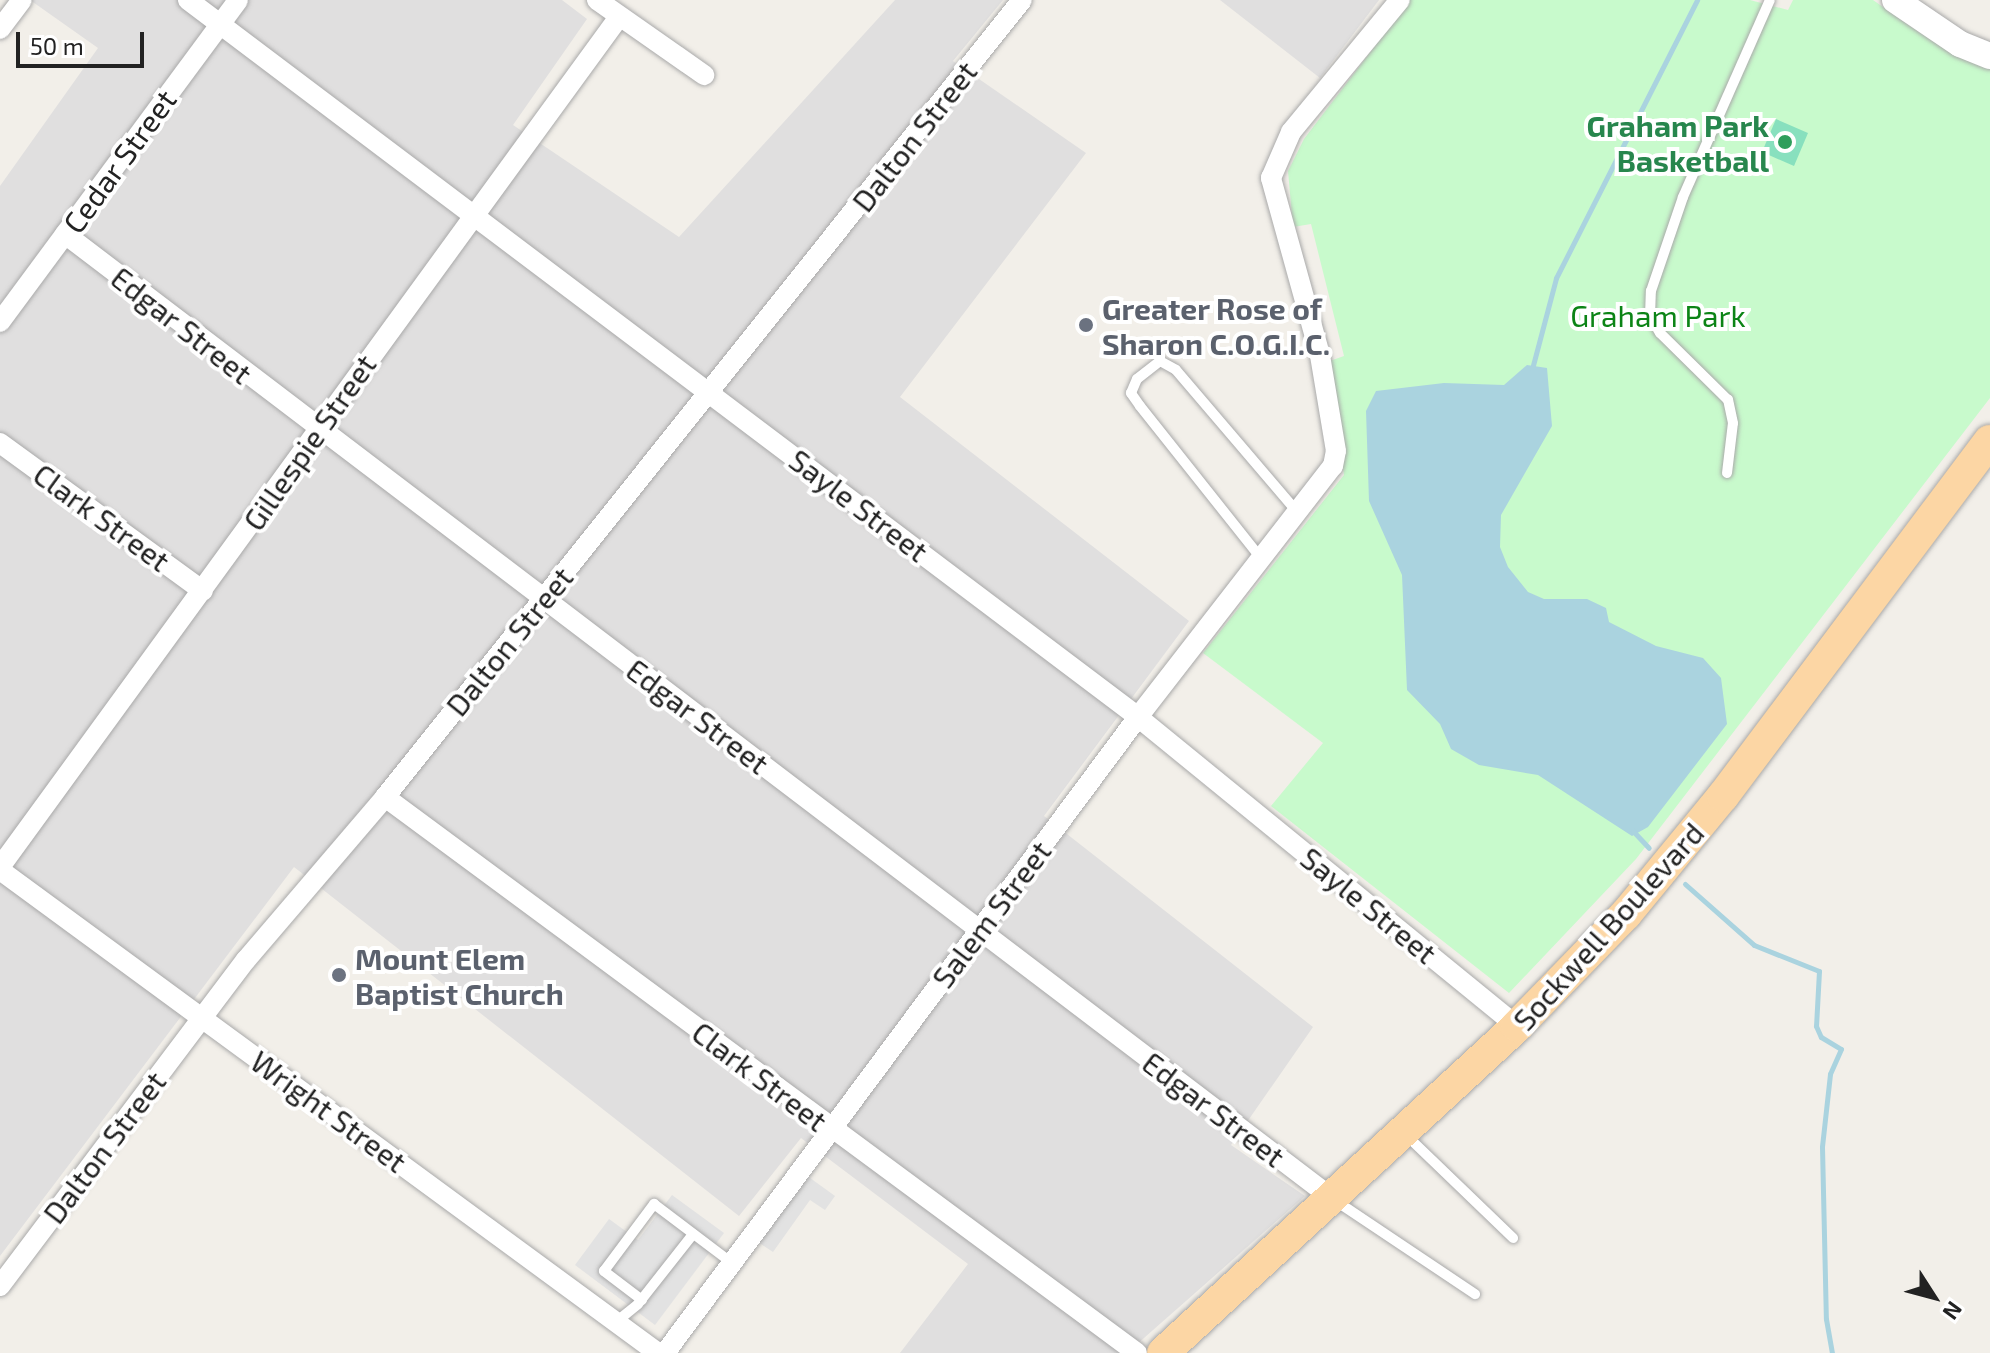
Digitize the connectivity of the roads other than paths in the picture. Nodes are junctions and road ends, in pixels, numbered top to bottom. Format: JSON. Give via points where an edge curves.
{"nodes":[{"id":1,"x":22,"y":0,"type":"edge"},
{"id":2,"x":188,"y":0,"type":"edge"},
{"id":3,"x":238,"y":0,"type":"edge"},
{"id":4,"x":597,"y":0,"type":"edge"},
{"id":5,"x":1022,"y":0,"type":"edge"},
{"id":6,"x":1400,"y":0,"type":"edge"},
{"id":7,"x":1770,"y":0,"type":"edge"},
{"id":8,"x":1895,"y":0,"type":"edge"},
{"id":9,"x":619,"y":17,"type":"junction"},
{"id":10,"x":220,"y":24,"type":"junction"},
{"id":11,"x":0,"y":29,"type":"edge"},
{"id":12,"x":1990,"y":56,"type":"edge"},
{"id":13,"x":704,"y":75,"type":"dead end"},
{"id":14,"x":473,"y":215,"type":"junction"},
{"id":15,"x":65,"y":234,"type":"junction"},
{"id":16,"x":0,"y":322,"type":"edge"},
{"id":17,"x":708,"y":391,"type":"junction"},
{"id":18,"x":319,"y":430,"type":"junction"},
{"id":19,"x":1990,"y":441,"type":"edge"},
{"id":20,"x":0,"y":443,"type":"edge"},
{"id":21,"x":1727,"y":473,"type":"dead end"},
{"id":22,"x":1298,"y":513,"type":"junction"},
{"id":23,"x":1260,"y":557,"type":"junction"},
{"id":24,"x":203,"y":591,"type":"junction"},
{"id":25,"x":544,"y":598,"type":"junction"},
{"id":26,"x":1138,"y":717,"type":"junction"},
{"id":27,"x":385,"y":797,"type":"junction"},
{"id":28,"x":0,"y":868,"type":"edge"},
{"id":29,"x":979,"y":929,"type":"junction"},
{"id":30,"x":202,"y":1018,"type":"junction"},
{"id":31,"x":1517,"y":1026,"type":"junction"},
{"id":32,"x":831,"y":1129,"type":"junction"},
{"id":33,"x":1403,"y":1132,"type":"junction"},
{"id":34,"x":1332,"y":1198,"type":"junction"},
{"id":35,"x":693,"y":1234,"type":"junction"},
{"id":36,"x":1513,"y":1238,"type":"dead end"},
{"id":37,"x":732,"y":1263,"type":"junction"},
{"id":38,"x":0,"y":1286,"type":"edge"},
{"id":39,"x":1475,"y":1294,"type":"dead end"},
{"id":40,"x":642,"y":1300,"type":"junction"},
{"id":41,"x":616,"y":1322,"type":"junction"},
{"id":42,"x":644,"y":1349,"type":"edge"},
{"id":43,"x":665,"y":1353,"type":"edge"},
{"id":44,"x":1137,"y":1353,"type":"edge"},
{"id":45,"x":1163,"y":1353,"type":"edge"}],
"edges":[{"from":1,"to":11,"type":"street"},
{"from":2,"to":10,"type":"street","name":"Sayle Street"},
{"from":3,"to":10,"type":"street","name":"Cedar Street"},
{"from":4,"to":9,"type":"street"},
{"from":5,"to":17,"type":"street","name":"Dalton Street"},
{"from":6,"to":22,"type":"street","name":"Salem Street","via":[[1291,132],[1271,178],[1320,355],[1336,451],[1324,482]]},
{"from":7,"to":21,"type":"lane","via":[[1683,197],[1651,291],[1650,316],[1660,333],[1728,400],[1733,423]]},
{"from":8,"to":12,"type":"street","via":[[1960,44]]},
{"from":9,"to":13,"type":"street"},
{"from":9,"to":14,"type":"street","name":"Gillespie Street"},
{"from":10,"to":14,"type":"street","name":"Sayle Street"},
{"from":10,"to":15,"type":"street","name":"Cedar Street"},
{"from":14,"to":17,"type":"street","name":"Sayle Street"},
{"from":14,"to":18,"type":"street","name":"Gillespie Street"},
{"from":15,"to":16,"type":"street","name":"Cedar Street"},
{"from":15,"to":18,"type":"street","name":"Edgar Street"},
{"from":17,"to":25,"type":"street","name":"Dalton Street"},
{"from":17,"to":26,"type":"street","name":"Sayle Street"},
{"from":18,"to":24,"type":"street","name":"Gillespie Street"},
{"from":18,"to":25,"type":"street","name":"Edgar Street"},
{"from":19,"to":31,"type":"main road","name":"Sockwell Boulevard","via":[[1694,834],[1626,914]]},
{"from":20,"to":24,"type":"street","name":"Clark Street"},
{"from":22,"to":23,"type":"street","name":"Salem Street"},
{"from":22,"to":23,"type":"lane","via":[[1176,370],[1160,361],[1137,379],[1131,393]]},
{"from":23,"to":26,"type":"street","name":"Salem Street"},
{"from":24,"to":28,"type":"street","name":"Gillespie Street"},
{"from":25,"to":27,"type":"street","name":"Dalton Street"},
{"from":25,"to":29,"type":"street","name":"Edgar Street"},
{"from":26,"to":29,"type":"street","name":"Salem Street"},
{"from":26,"to":31,"type":"street","name":"Sayle Street"},
{"from":27,"to":30,"type":"street","name":"Dalton Street"},
{"from":27,"to":32,"type":"street","name":"Clark Street"},
{"from":28,"to":30,"type":"street","name":"Wright Street"},
{"from":29,"to":32,"type":"street","name":"Salem Street"},
{"from":29,"to":34,"type":"street","name":"Edgar Street"},
{"from":30,"to":38,"type":"street","name":"Dalton Street"},
{"from":30,"to":41,"type":"street","name":"Wright Street"},
{"from":31,"to":33,"type":"main road","name":"Sockwell Boulevard"},
{"from":32,"to":37,"type":"street","name":"Salem Street"},
{"from":32,"to":44,"type":"street","name":"Clark Street"},
{"from":33,"to":34,"type":"main road","name":"Sockwell Boulevard"},
{"from":33,"to":36,"type":"lane"},
{"from":34,"to":39,"type":"lane"},
{"from":34,"to":45,"type":"main road","name":"Sockwell Boulevard"},
{"from":35,"to":37,"type":"lane"},
{"from":35,"to":40,"type":"lane"},
{"from":35,"to":40,"type":"lane","via":[[654,1204],[604,1271]]},
{"from":37,"to":43,"type":"street","name":"Salem Street"},
{"from":40,"to":41,"type":"lane"},
{"from":41,"to":42,"type":"street","name":"Wright Street"}]}
